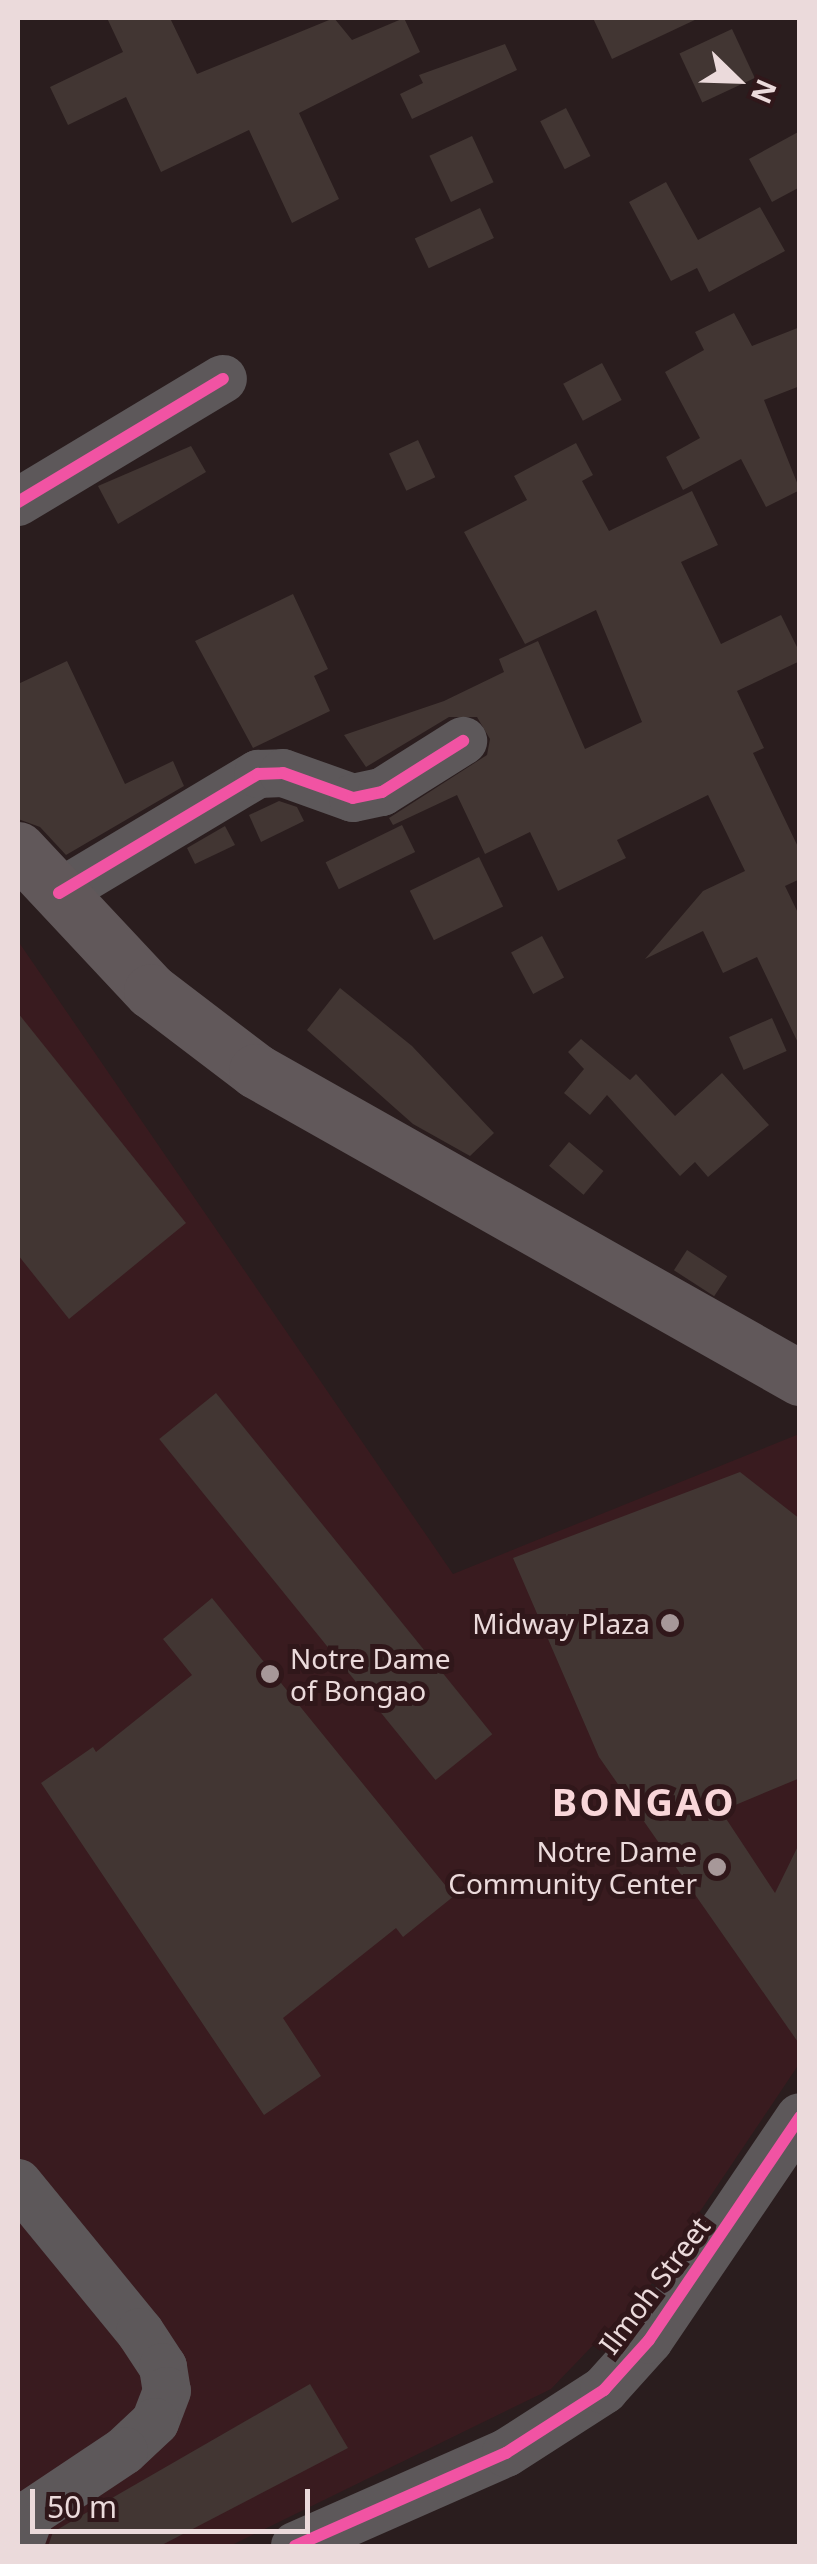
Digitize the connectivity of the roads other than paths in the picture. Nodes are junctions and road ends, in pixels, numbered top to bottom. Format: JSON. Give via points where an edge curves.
{"nodes":[{"id":1,"x":223,"y":380,"type":"dead end"},
{"id":2,"x":18,"y":502,"type":"edge"},
{"id":3,"x":462,"y":741,"type":"dead end"},
{"id":4,"x":18,"y":849,"type":"edge"},
{"id":5,"x":59,"y":893,"type":"junction"},
{"id":6,"x":800,"y":1378,"type":"edge"},
{"id":7,"x":800,"y":2116,"type":"edge"},
{"id":8,"x":18,"y":2183,"type":"edge"},
{"id":9,"x":19,"y":2546,"type":"edge"},
{"id":10,"x":295,"y":2546,"type":"edge"}],
"edges":[{"from":1,"to":2,"type":"street"},
{"from":3,"to":5,"type":"street","via":[[382,792],[353,798],[283,773],[258,774]]},
{"from":4,"to":5,"type":"main road"},
{"from":5,"to":6,"type":"main road","via":[[151,991],[256,1071]]},
{"from":7,"to":10,"type":"street","name":"Ilmoh Street","via":[[649,2340],[604,2390],[506,2453]]},
{"from":8,"to":9,"type":"street","via":[[140,2332],[163,2368],[167,2392],[155,2422],[124,2450],[30,2513]]}]}
